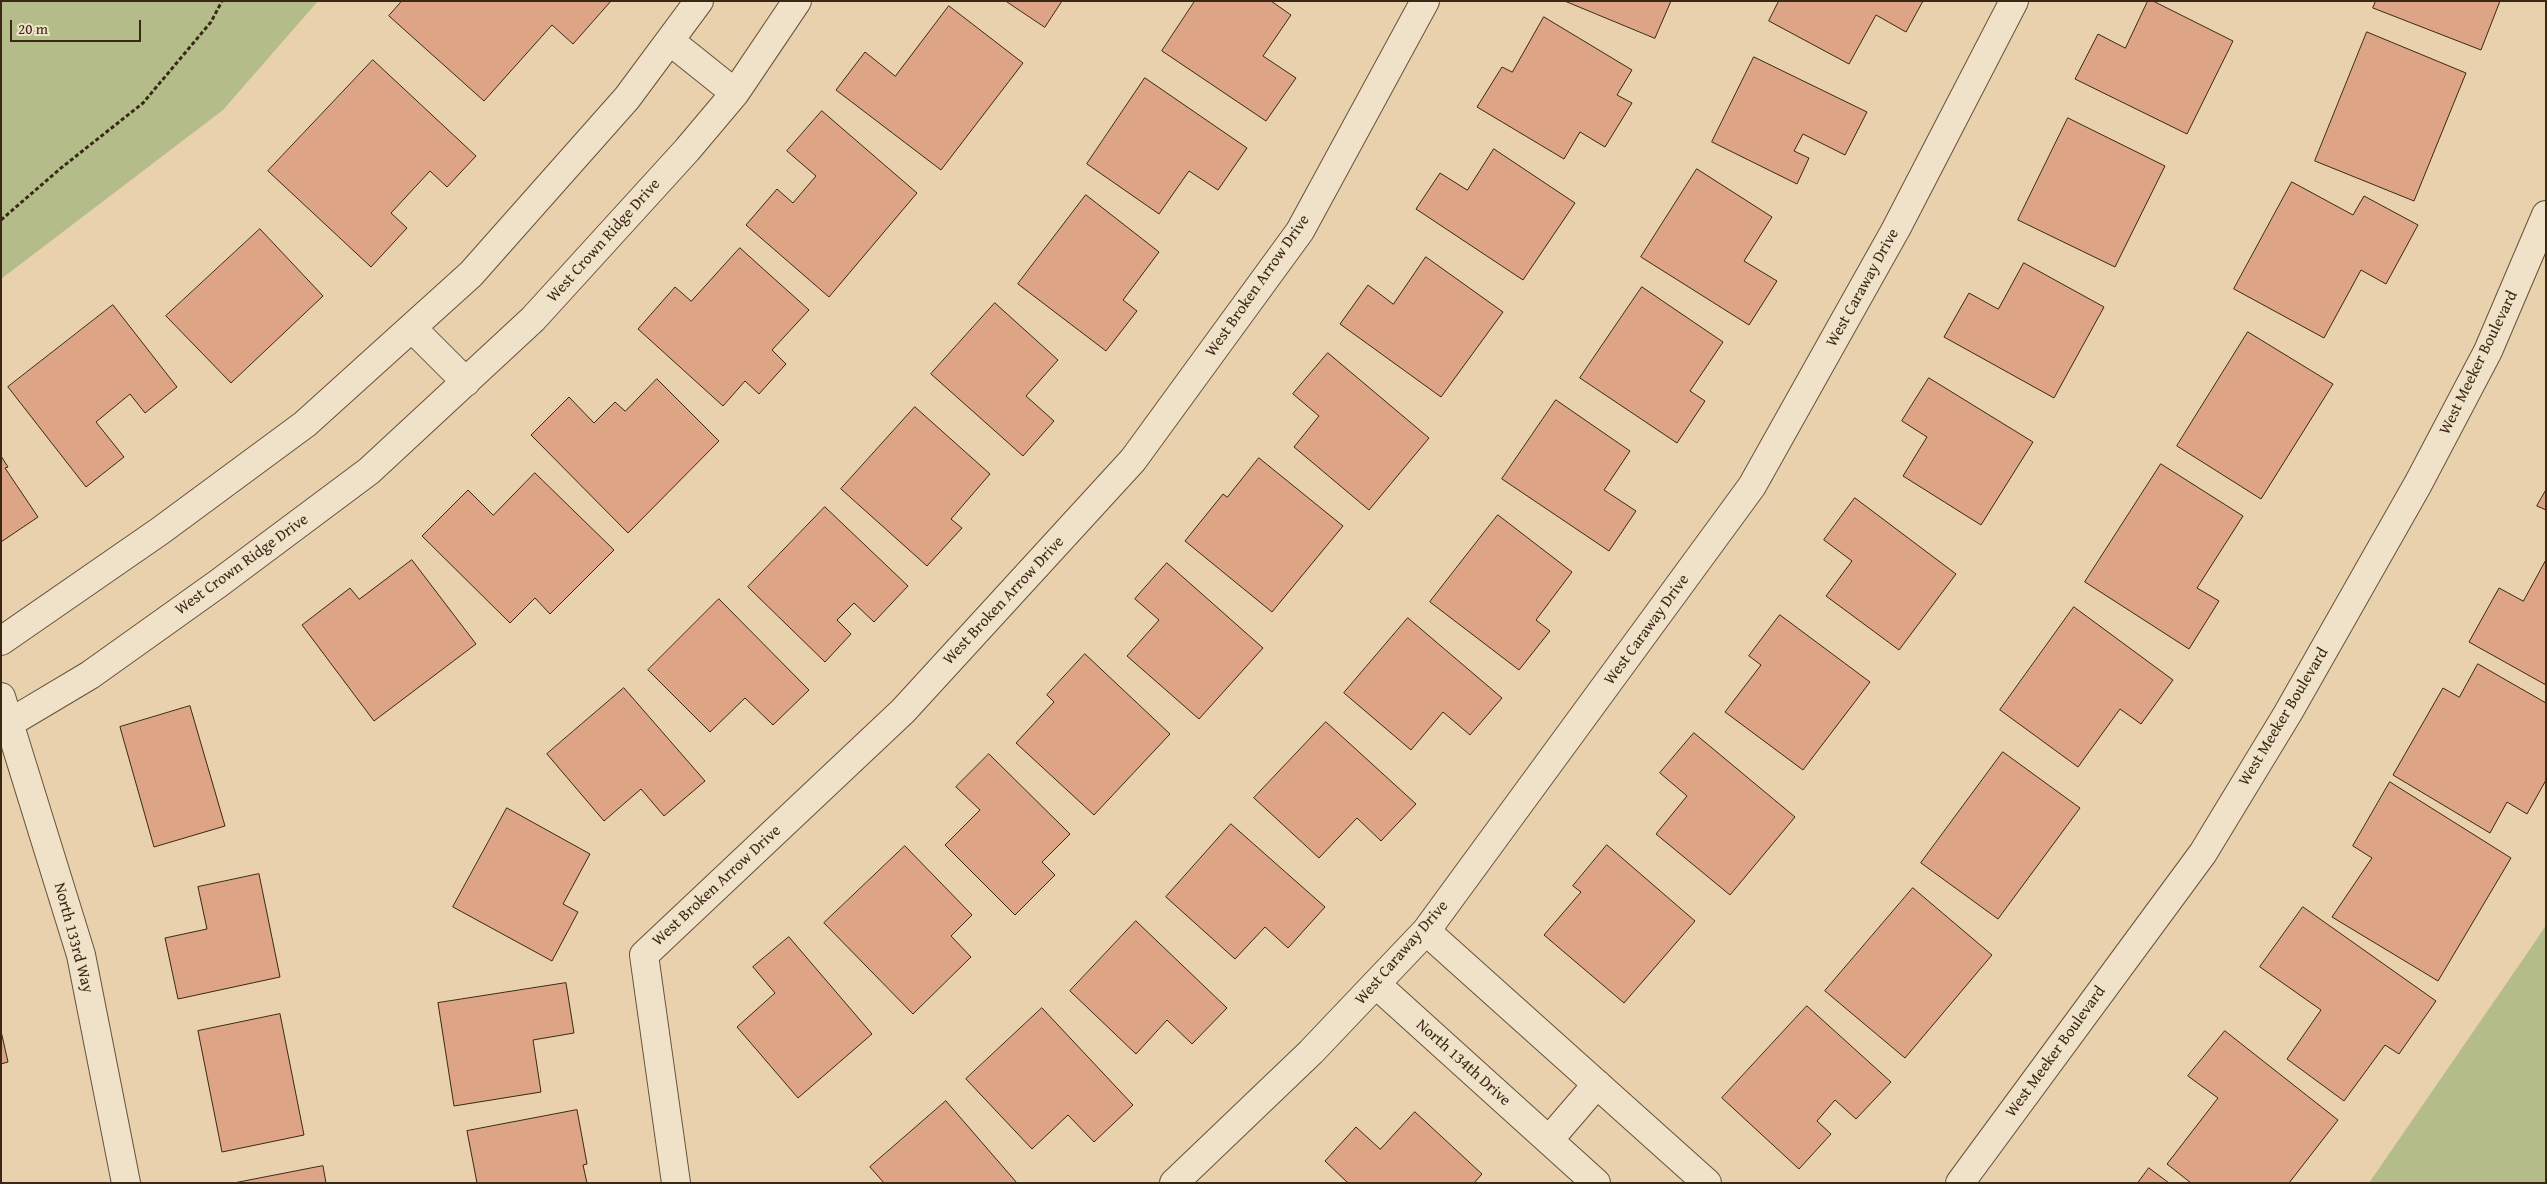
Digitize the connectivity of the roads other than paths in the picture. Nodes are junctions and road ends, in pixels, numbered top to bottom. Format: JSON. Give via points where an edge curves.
{"nodes":[{"id":1,"x":699,"y":1,"type":"edge"},
{"id":2,"x":797,"y":1,"type":"edge"},
{"id":3,"x":1425,"y":1,"type":"edge"},
{"id":4,"x":2014,"y":1,"type":"edge"},
{"id":5,"x":670,"y":40,"type":"junction"},
{"id":6,"x":735,"y":93,"type":"junction"},
{"id":7,"x":2546,"y":215,"type":"edge"},
{"id":8,"x":412,"y":328,"type":"junction"},
{"id":9,"x":466,"y":382,"type":"junction"},
{"id":10,"x":1,"y":641,"type":"edge"},
{"id":11,"x":1,"y":697,"type":"edge"},
{"id":12,"x":6,"y":726,"type":"edge"},
{"id":13,"x":1426,"y":931,"type":"junction"},
{"id":14,"x":1377,"y":985,"type":"junction"},
{"id":15,"x":1596,"y":1084,"type":"junction"},
{"id":16,"x":1549,"y":1140,"type":"junction"},
{"id":17,"x":126,"y":1183,"type":"edge"},
{"id":18,"x":676,"y":1183,"type":"edge"},
{"id":19,"x":1174,"y":1183,"type":"edge"},
{"id":20,"x":1596,"y":1183,"type":"edge"},
{"id":21,"x":1707,"y":1183,"type":"edge"},
{"id":22,"x":1960,"y":1183,"type":"edge"}],
"edges":[{"from":1,"to":5,"type":"street"},
{"from":2,"to":6,"type":"street","name":"West Crown Ridge Drive"},
{"from":3,"to":18,"type":"street","name":"West Broken Arrow Drive","via":[[1300,232],[1133,460],[903,711],[644,955]]},
{"from":4,"to":13,"type":"street","name":"West Caraway Drive","via":[[1896,229],[1752,486]]},
{"from":5,"to":6,"type":"street"},
{"from":5,"to":8,"type":"street","via":[[627,98],[472,274]]},
{"from":6,"to":9,"type":"street","name":"West Crown Ridge Drive","via":[[533,320]]},
{"from":7,"to":22,"type":"street","name":"West Meeker Boulevard","via":[[2488,351],[2418,484],[2288,713],[2203,853]]},
{"from":8,"to":9,"type":"street"},
{"from":8,"to":10,"type":"street","via":[[306,424],[160,531]]},
{"from":9,"to":12,"type":"street","name":"West Crown Ridge Drive","via":[[370,471],[90,675]]},
{"from":11,"to":12,"type":"street","name":"North 133rd Way"},
{"from":12,"to":17,"type":"street","name":"North 133rd Way","via":[[81,954]]},
{"from":13,"to":14,"type":"street","name":"West Caraway Drive"},
{"from":13,"to":15,"type":"street"},
{"from":14,"to":16,"type":"street","name":"North 134th Drive"},
{"from":14,"to":19,"type":"street","name":"West Caraway Drive","via":[[1312,1052]]},
{"from":15,"to":16,"type":"street"},
{"from":15,"to":21,"type":"street"},
{"from":16,"to":20,"type":"street","name":"North 134th Drive"}]}
